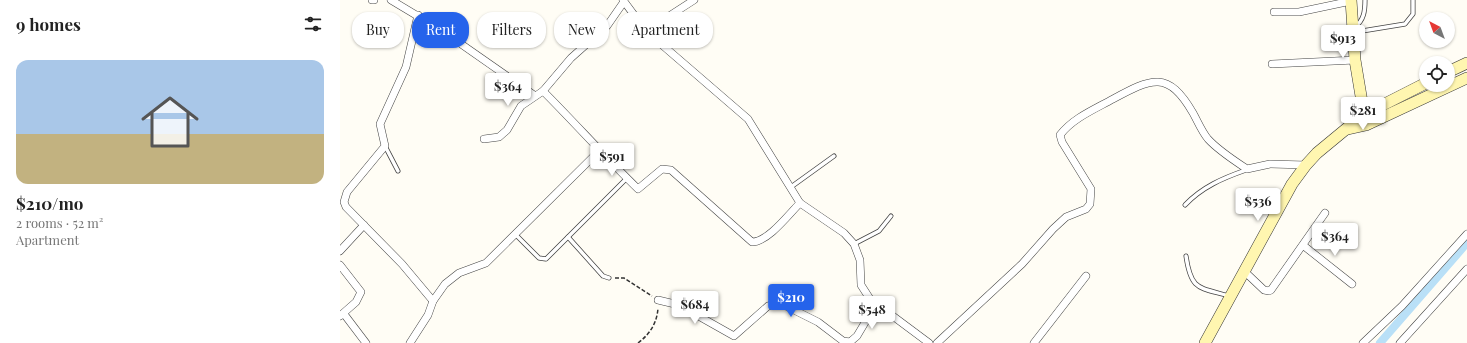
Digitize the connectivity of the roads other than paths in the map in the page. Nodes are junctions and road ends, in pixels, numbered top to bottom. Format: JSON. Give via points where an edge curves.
{"nodes":[{"id":1,"x":391,"y":0,"type":"edge"},
{"id":2,"x":694,"y":0,"type":"edge"},
{"id":3,"x":1351,"y":0,"type":"edge"},
{"id":4,"x":1365,"y":0,"type":"edge"},
{"id":5,"x":1413,"y":0,"type":"edge"},
{"id":6,"x":623,"y":2,"type":"edge"},
{"id":7,"x":412,"y":12,"type":"edge"},
{"id":8,"x":631,"y":12,"type":"edge"},
{"id":9,"x":675,"y":12,"type":"edge"},
{"id":10,"x":1274,"y":12,"type":"dead end"},
{"id":11,"x":1352,"y":31,"type":"junction"},
{"id":12,"x":412,"y":41,"type":"edge"},
{"id":13,"x":465,"y":48,"type":"edge"},
{"id":14,"x":666,"y":48,"type":"edge"},
{"id":15,"x":1355,"y":60,"type":"junction"},
{"id":16,"x":1467,"y":63,"type":"edge"},
{"id":17,"x":1272,"y":64,"type":"dead end"},
{"id":18,"x":1455,"y":69,"type":"edge"},
{"id":19,"x":1467,"y":78,"type":"edge"},
{"id":20,"x":1419,"y":87,"type":"edge"},
{"id":21,"x":543,"y":91,"type":"junction"},
{"id":22,"x":534,"y":95,"type":"junction"},
{"id":23,"x":1365,"y":120,"type":"junction"},
{"id":24,"x":484,"y":139,"type":"dead end"},
{"id":25,"x":385,"y":146,"type":"junction"},
{"id":26,"x":599,"y":152,"type":"junction"},
{"id":27,"x":834,"y":156,"type":"dead end"},
{"id":28,"x":1306,"y":165,"type":"junction"},
{"id":29,"x":1248,"y":169,"type":"junction"},
{"id":30,"x":398,"y":171,"type":"dead end"},
{"id":31,"x":627,"y":178,"type":"junction"},
{"id":32,"x":791,"y":187,"type":"junction"},
{"id":33,"x":800,"y":203,"type":"junction"},
{"id":34,"x":1185,"y":205,"type":"dead end"},
{"id":35,"x":1325,"y":213,"type":"dead end"},
{"id":36,"x":891,"y":216,"type":"dead end"},
{"id":37,"x":364,"y":225,"type":"junction"},
{"id":38,"x":515,"y":234,"type":"junction"},
{"id":39,"x":1467,"y":234,"type":"edge"},
{"id":40,"x":568,"y":237,"type":"junction"},
{"id":41,"x":854,"y":244,"type":"junction"},
{"id":42,"x":1304,"y":246,"type":"junction"},
{"id":43,"x":340,"y":251,"type":"edge"},
{"id":44,"x":1186,"y":256,"type":"dead end"},
{"id":45,"x":340,"y":265,"type":"edge"},
{"id":46,"x":1467,"y":269,"type":"edge"},
{"id":47,"x":1244,"y":271,"type":"junction"},
{"id":48,"x":1086,"y":276,"type":"dead end"},
{"id":49,"x":609,"y":278,"type":"road end"},
{"id":50,"x":1352,"y":284,"type":"dead end"},
{"id":51,"x":1231,"y":297,"type":"junction"},
{"id":52,"x":658,"y":300,"type":"road end"},
{"id":53,"x":433,"y":301,"type":"junction"},
{"id":54,"x":876,"y":304,"type":"junction"},
{"id":55,"x":342,"y":315,"type":"edge"},
{"id":56,"x":366,"y":343,"type":"edge"},
{"id":57,"x":410,"y":343,"type":"edge"},
{"id":58,"x":928,"y":343,"type":"edge"},
{"id":59,"x":937,"y":343,"type":"edge"},
{"id":60,"x":1034,"y":343,"type":"edge"},
{"id":61,"x":1205,"y":343,"type":"edge"},
{"id":62,"x":1363,"y":343,"type":"edge"},
{"id":63,"x":1400,"y":343,"type":"edge"}],
"edges":[{"from":1,"to":7,"type":"street"},
{"from":2,"to":9,"type":"street"},
{"from":3,"to":10,"type":"street","via":[[1299,12]]},
{"from":3,"to":11,"type":"main road"},
{"from":4,"to":11,"type":"lane","via":[[1364,14]]},
{"from":5,"to":11,"type":"lane","via":[[1413,14],[1409,22]]},
{"from":6,"to":8,"type":"street"},
{"from":6,"to":21,"type":"street","via":[[607,26],[571,58]]},
{"from":11,"to":15,"type":"main road"},
{"from":12,"to":25,"type":"street","via":[[406,66],[380,124]]},
{"from":13,"to":22,"type":"street"},
{"from":14,"to":32,"type":"street","via":[[748,119]]},
{"from":15,"to":17,"type":"street"},
{"from":15,"to":23,"type":"main road"},
{"from":16,"to":18,"type":"main road"},
{"from":19,"to":23,"type":"main road"},
{"from":20,"to":23,"type":"main road"},
{"from":21,"to":22,"type":"street"},
{"from":21,"to":26,"type":"street"},
{"from":22,"to":24,"type":"street","via":[[516,112],[507,130],[499,137]]},
{"from":23,"to":28,"type":"main road","via":[[1347,130]]},
{"from":25,"to":30,"type":"lane"},
{"from":25,"to":37,"type":"street","via":[[347,192],[344,202]]},
{"from":26,"to":31,"type":"street"},
{"from":26,"to":38,"type":"street"},
{"from":27,"to":32,"type":"lane"},
{"from":28,"to":29,"type":"street","via":[[1270,164]]},
{"from":28,"to":47,"type":"main road","via":[[1292,184]]},
{"from":29,"to":34,"type":"lane","via":[[1210,185]]},
{"from":29,"to":59,"type":"street","via":[[1208,140],[1179,91],[1164,82],[1156,81],[1144,85],[1072,122],[1060,135],[1091,190],[1090,204],[1086,209],[1066,217],[1053,228],[1022,264]]},
{"from":31,"to":33,"type":"street","via":[[638,189],[662,169],[671,170],[752,242],[765,238]]},
{"from":31,"to":40,"type":"lane"},
{"from":32,"to":33,"type":"street"},
{"from":33,"to":41,"type":"street","via":[[844,233]]},
{"from":35,"to":42,"type":"street"},
{"from":36,"to":41,"type":"lane","via":[[879,231]]},
{"from":37,"to":43,"type":"street"},
{"from":37,"to":53,"type":"street"},
{"from":38,"to":40,"type":"lane","via":[[544,260]]},
{"from":38,"to":53,"type":"street","via":[[486,263],[452,278]]},
{"from":39,"to":62,"type":"street","via":[[1402,306]]},
{"from":40,"to":49,"type":"lane","via":[[603,276]]},
{"from":41,"to":54,"type":"street","via":[[860,260],[861,285]]},
{"from":42,"to":47,"type":"street","via":[[1269,291],[1264,290]]},
{"from":42,"to":50,"type":"street"},
{"from":44,"to":51,"type":"lane","via":[[1190,276],[1197,286]]},
{"from":45,"to":55,"type":"street","via":[[361,292],[356,302]]},
{"from":46,"to":63,"type":"street"},
{"from":47,"to":51,"type":"main road"},
{"from":48,"to":60,"type":"street"},
{"from":51,"to":61,"type":"main road"},
{"from":52,"to":54,"type":"street","via":[[679,305],[734,336],[768,306],[780,303],[818,322],[843,341],[850,342],[857,336]]},
{"from":53,"to":57,"type":"street"},
{"from":54,"to":58,"type":"street"},
{"from":55,"to":56,"type":"street"}]}
